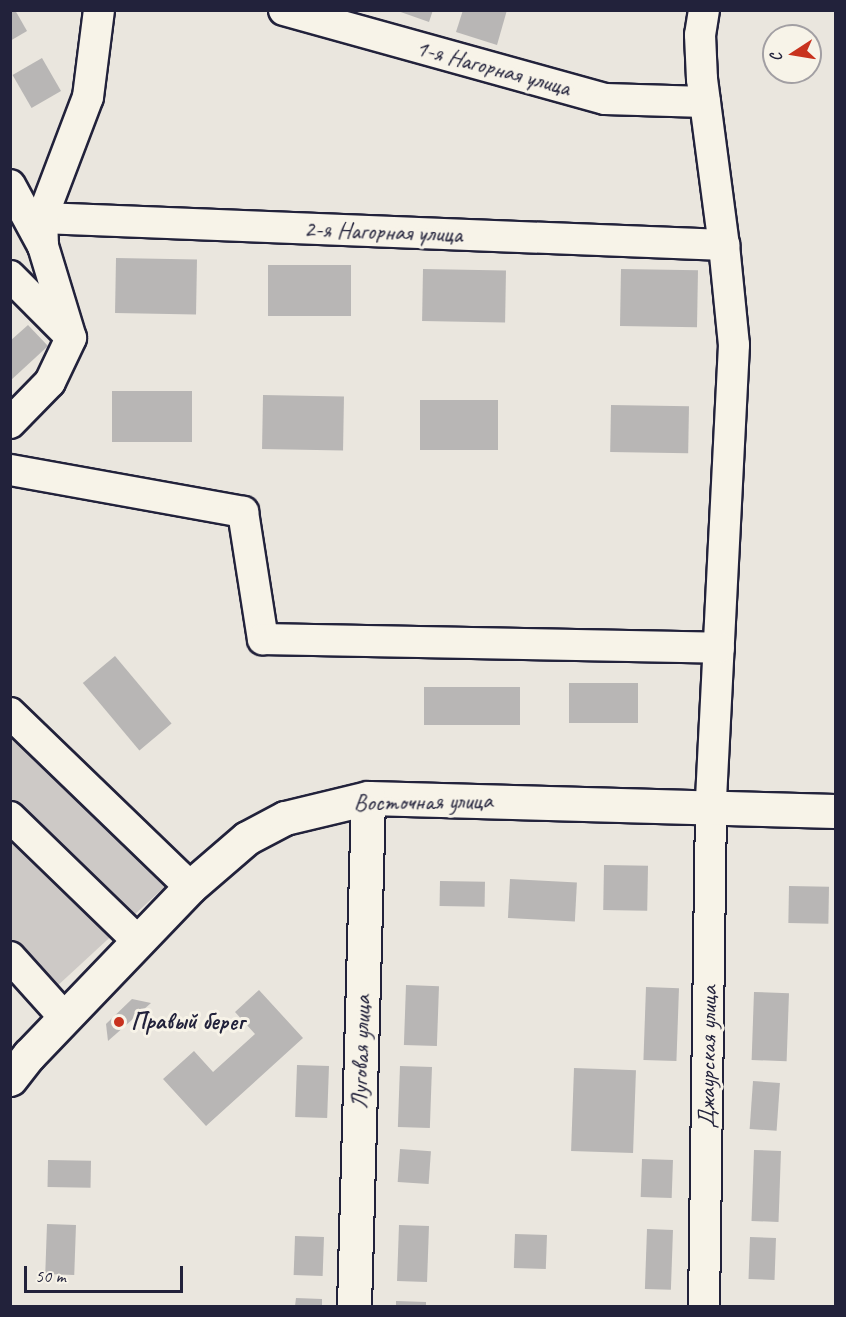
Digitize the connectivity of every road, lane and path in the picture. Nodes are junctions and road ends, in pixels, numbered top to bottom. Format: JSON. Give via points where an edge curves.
{"nodes":[{"id":1,"x":99,"y":10,"type":"edge"},
{"id":2,"x":284,"y":10,"type":"edge"},
{"id":3,"x":704,"y":10,"type":"edge"},
{"id":4,"x":705,"y":102,"type":"junction"},
{"id":5,"x":10,"y":185,"type":"edge"},
{"id":6,"x":42,"y":232,"type":"junction"},
{"id":7,"x":724,"y":245,"type":"junction"},
{"id":8,"x":10,"y":276,"type":"edge"},
{"id":9,"x":71,"y":338,"type":"junction"},
{"id":10,"x":10,"y":423,"type":"edge"},
{"id":11,"x":10,"y":470,"type":"edge"},
{"id":12,"x":719,"y":648,"type":"junction"},
{"id":13,"x":10,"y":713,"type":"edge"},
{"id":14,"x":368,"y":798,"type":"junction"},
{"id":15,"x":711,"y":807,"type":"junction"},
{"id":16,"x":836,"y":811,"type":"edge"},
{"id":17,"x":10,"y":817,"type":"edge"},
{"id":18,"x":190,"y":887,"type":"junction"},
{"id":19,"x":137,"y":940,"type":"junction"},
{"id":20,"x":10,"y":957,"type":"edge"},
{"id":21,"x":64,"y":1017,"type":"junction"},
{"id":22,"x":10,"y":1079,"type":"edge"},
{"id":23,"x":354,"y":1306,"type":"edge"},
{"id":24,"x":704,"y":1306,"type":"edge"}],
"edges":[{"from":1,"to":6,"type":"street","via":[[88,97]]},
{"from":2,"to":4,"type":"street","name":"1-я Нагорная улица","via":[[605,99]]},
{"from":3,"to":4,"type":"street","name":"Джаурская улица","via":[[700,35]]},
{"from":4,"to":7,"type":"street","name":"Джаурская улица"},
{"from":5,"to":6,"type":"street"},
{"from":6,"to":7,"type":"street","name":"2-я Нагорная улица"},
{"from":6,"to":9,"type":"street"},
{"from":7,"to":12,"type":"street","name":"Джаурская улица","via":[[734,345]]},
{"from":8,"to":9,"type":"street"},
{"from":9,"to":10,"type":"street","via":[[50,382]]},
{"from":11,"to":12,"type":"street","via":[[243,512],[263,639]]},
{"from":12,"to":15,"type":"street","name":"Джаурская улица"},
{"from":13,"to":18,"type":"street"},
{"from":14,"to":15,"type":"main road","name":"Восточная улица"},
{"from":14,"to":18,"type":"main road","name":"Восточная улица","via":[[285,818],[247,838]]},
{"from":14,"to":23,"type":"main road","name":"Луговая улица"},
{"from":15,"to":16,"type":"main road","name":"Восточная улица"},
{"from":15,"to":24,"type":"street","name":"Джаурская улица"},
{"from":17,"to":19,"type":"street"},
{"from":18,"to":19,"type":"main road","name":"Восточная улица"},
{"from":19,"to":21,"type":"main road","name":"Восточная улица"},
{"from":20,"to":21,"type":"street"},
{"from":21,"to":22,"type":"main road","name":"Восточная улица"}]}
